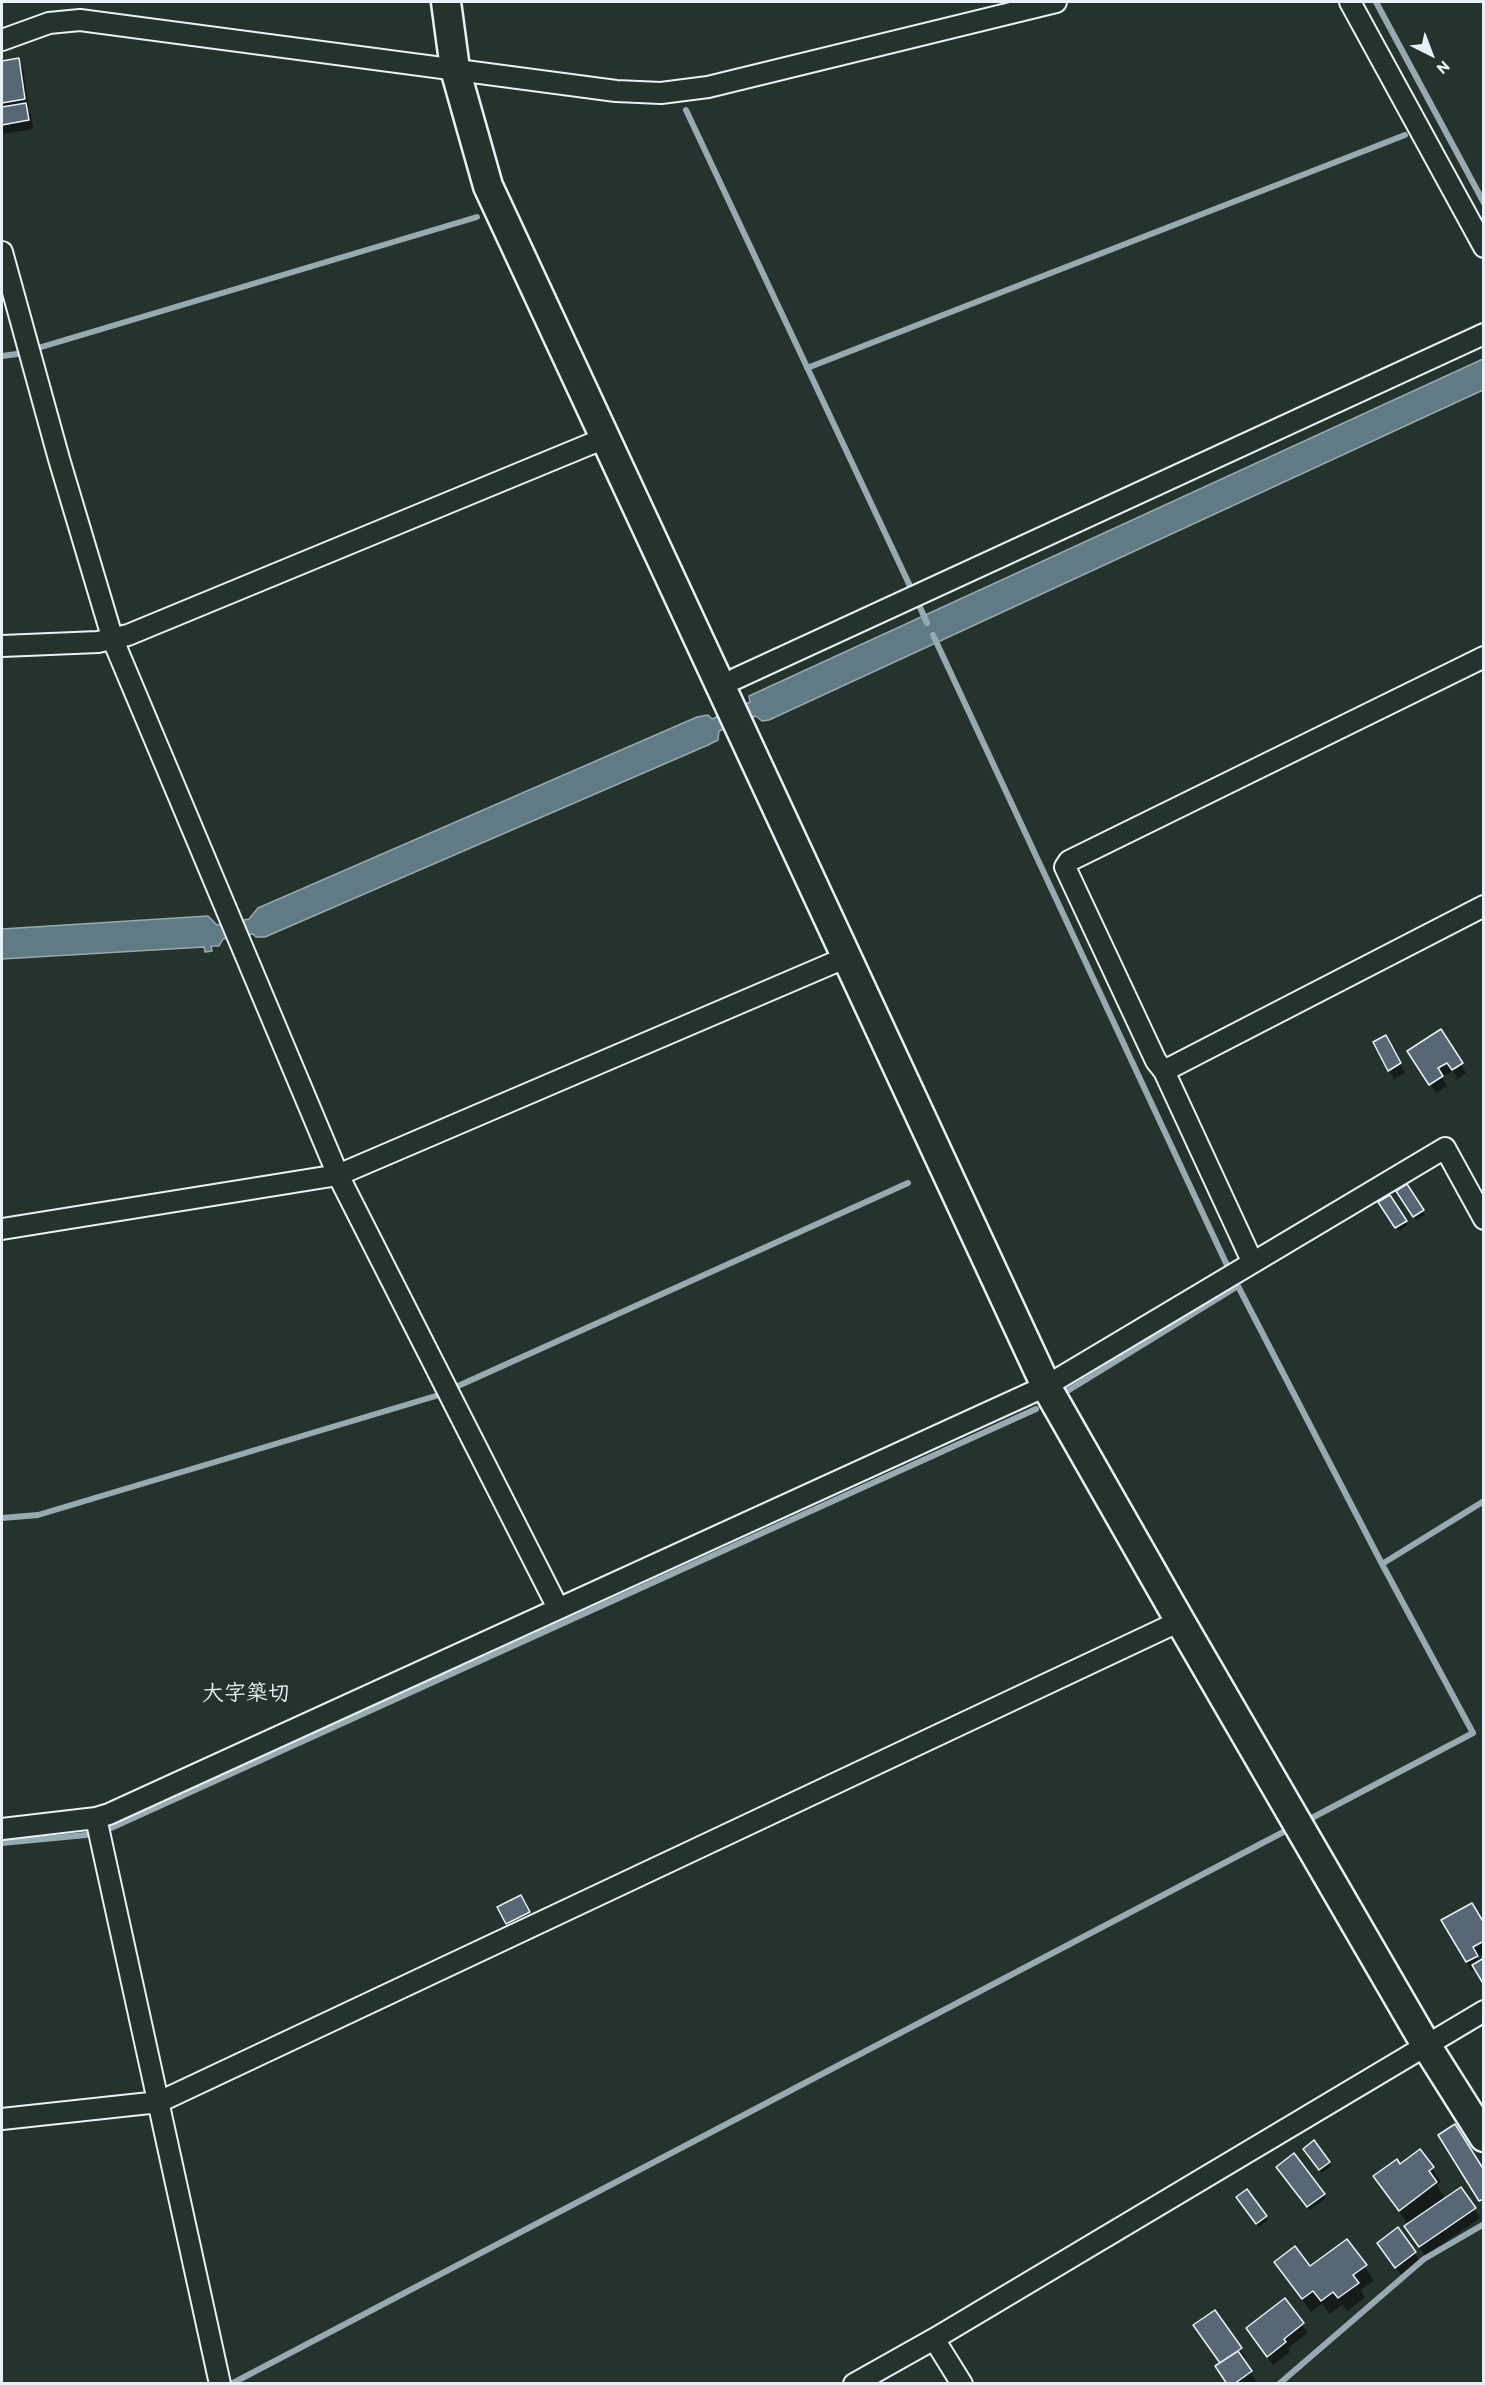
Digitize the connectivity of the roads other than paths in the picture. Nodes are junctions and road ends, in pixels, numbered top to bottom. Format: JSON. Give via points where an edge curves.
{"nodes":[{"id":1,"x":446,"y":2,"type":"edge"},
{"id":2,"x":1056,"y":2,"type":"edge"},
{"id":3,"x":1350,"y":2,"type":"edge"},
{"id":4,"x":2,"y":40,"type":"edge"},
{"id":5,"x":455,"y":69,"type":"junction"},
{"id":6,"x":1484,"y":247,"type":"edge"},
{"id":7,"x":2,"y":252,"type":"edge"},
{"id":8,"x":1484,"y":334,"type":"edge"},
{"id":9,"x":605,"y":438,"type":"junction"},
{"id":10,"x":113,"y":640,"type":"junction"},
{"id":11,"x":2,"y":646,"type":"edge"},
{"id":12,"x":1484,"y":657,"type":"edge"},
{"id":13,"x":730,"y":689,"type":"junction"},
{"id":14,"x":1484,"y":906,"type":"edge"},
{"id":15,"x":847,"y":957,"type":"junction"},
{"id":16,"x":1164,"y":1071,"type":"junction"},
{"id":17,"x":338,"y":1174,"type":"junction"},
{"id":18,"x":1484,"y":1219,"type":"edge"},
{"id":19,"x":2,"y":1229,"type":"edge"},
{"id":20,"x":1238,"y":1270,"type":"junction"},
{"id":21,"x":1046,"y":1386,"type":"junction"},
{"id":22,"x":558,"y":1608,"type":"junction"},
{"id":23,"x":1180,"y":1621,"type":"junction"},
{"id":24,"x":96,"y":1818,"type":"junction"},
{"id":25,"x":2,"y":1828,"type":"edge"},
{"id":26,"x":1484,"y":2011,"type":"edge"},
{"id":27,"x":1426,"y":2044,"type":"junction"},
{"id":28,"x":159,"y":2102,"type":"junction"},
{"id":29,"x":2,"y":2119,"type":"edge"},
{"id":30,"x":1484,"y":2137,"type":"edge"},
{"id":31,"x":934,"y":2339,"type":"junction"},
{"id":32,"x":219,"y":2381,"type":"edge"},
{"id":33,"x":854,"y":2384,"type":"edge"},
{"id":34,"x":962,"y":2384,"type":"edge"}],
"edges":[{"from":1,"to":5,"type":"street"},
{"from":2,"to":5,"type":"street","via":[[708,87],[661,93],[616,91]]},
{"from":3,"to":6,"type":"street"},
{"from":4,"to":5,"type":"street","via":[[49,23],[80,20]]},
{"from":5,"to":9,"type":"street","via":[[488,186]]},
{"from":7,"to":10,"type":"street"},
{"from":8,"to":13,"type":"street"},
{"from":9,"to":10,"type":"street"},
{"from":9,"to":13,"type":"street"},
{"from":10,"to":11,"type":"street"},
{"from":10,"to":17,"type":"street"},
{"from":12,"to":16,"type":"street","via":[[1069,861],[1065,867]]},
{"from":13,"to":15,"type":"street","via":[[742,736]]},
{"from":14,"to":16,"type":"street"},
{"from":15,"to":17,"type":"street"},
{"from":15,"to":21,"type":"street"},
{"from":16,"to":20,"type":"street"},
{"from":17,"to":19,"type":"street"},
{"from":17,"to":22,"type":"street"},
{"from":18,"to":20,"type":"street","via":[[1445,1148]]},
{"from":20,"to":21,"type":"street"},
{"from":21,"to":22,"type":"street"},
{"from":21,"to":23,"type":"street"},
{"from":22,"to":24,"type":"street"},
{"from":23,"to":27,"type":"street"},
{"from":23,"to":28,"type":"street"},
{"from":24,"to":25,"type":"street"},
{"from":24,"to":28,"type":"street"},
{"from":26,"to":27,"type":"street"},
{"from":27,"to":30,"type":"street"},
{"from":27,"to":31,"type":"street"},
{"from":28,"to":29,"type":"street"},
{"from":28,"to":32,"type":"street"},
{"from":31,"to":33,"type":"street"},
{"from":31,"to":34,"type":"street"}]}
